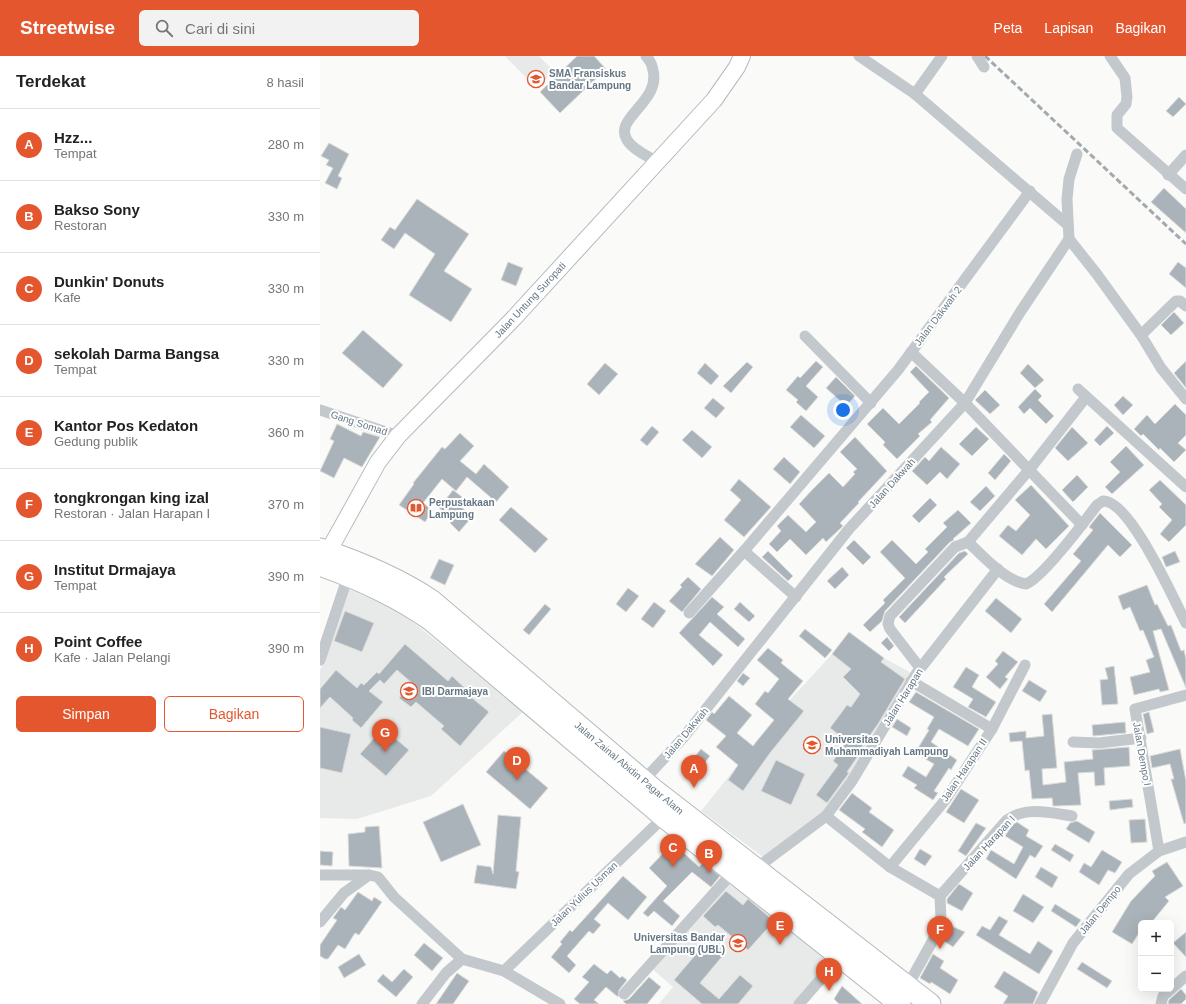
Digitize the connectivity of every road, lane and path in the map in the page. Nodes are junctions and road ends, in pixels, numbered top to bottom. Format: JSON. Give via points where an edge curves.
{"nodes":[{"id":1,"x":646,"y":56,"type":"edge"},
{"id":2,"x":742,"y":56,"type":"edge"},
{"id":3,"x":859,"y":56,"type":"edge"},
{"id":4,"x":942,"y":56,"type":"edge"},
{"id":5,"x":977,"y":56,"type":"edge"},
{"id":6,"x":1110,"y":56,"type":"edge"},
{"id":7,"x":984,"y":67,"type":"dead end"},
{"id":8,"x":915,"y":94,"type":"junction"},
{"id":9,"x":1077,"y":154,"type":"dead end"},
{"id":10,"x":1186,"y":155,"type":"edge"},
{"id":11,"x":657,"y":162,"type":"junction"},
{"id":12,"x":1168,"y":175,"type":"junction"},
{"id":13,"x":1186,"y":189,"type":"edge"},
{"id":14,"x":1030,"y":191,"type":"junction"},
{"id":15,"x":1068,"y":225,"type":"junction"},
{"id":16,"x":1069,"y":239,"type":"junction"},
{"id":17,"x":1186,"y":306,"type":"edge"},
{"id":18,"x":1141,"y":335,"type":"junction"},
{"id":19,"x":805,"y":336,"type":"dead end"},
{"id":20,"x":911,"y":352,"type":"junction"},
{"id":21,"x":1078,"y":388,"type":"dead end"},
{"id":22,"x":1086,"y":397,"type":"junction"},
{"id":23,"x":1186,"y":399,"type":"edge"},
{"id":24,"x":871,"y":403,"type":"junction"},
{"id":25,"x":965,"y":403,"type":"junction"},
{"id":26,"x":320,"y":410,"type":"edge"},
{"id":27,"x":398,"y":436,"type":"junction"},
{"id":28,"x":1029,"y":470,"type":"junction"},
{"id":29,"x":1186,"y":487,"type":"edge"},
{"id":30,"x":1082,"y":525,"type":"junction"},
{"id":31,"x":968,"y":542,"type":"junction"},
{"id":32,"x":744,"y":551,"type":"junction"},
{"id":33,"x":323,"y":555,"type":"edge"},
{"id":34,"x":998,"y":570,"type":"junction"},
{"id":35,"x":348,"y":576,"type":"junction"},
{"id":36,"x":796,"y":597,"type":"junction"},
{"id":37,"x":689,"y":613,"type":"dead end"},
{"id":38,"x":1186,"y":623,"type":"edge"},
{"id":39,"x":320,"y":660,"type":"edge"},
{"id":40,"x":1025,"y":665,"type":"dead end"},
{"id":41,"x":920,"y":668,"type":"junction"},
{"id":42,"x":911,"y":681,"type":"junction"},
{"id":43,"x":1186,"y":695,"type":"edge"},
{"id":44,"x":534,"y":698,"type":"junction"},
{"id":45,"x":992,"y":728,"type":"junction"},
{"id":46,"x":1141,"y":738,"type":"junction"},
{"id":47,"x":1073,"y":742,"type":"dead end"},
{"id":48,"x":643,"y":781,"type":"junction"},
{"id":49,"x":826,"y":816,"type":"junction"},
{"id":50,"x":1072,"y":816,"type":"dead end"},
{"id":51,"x":664,"y":817,"type":"junction"},
{"id":52,"x":1186,"y":842,"type":"edge"},
{"id":53,"x":1159,"y":851,"type":"junction"},
{"id":54,"x":890,"y":867,"type":"junction"},
{"id":55,"x":755,"y":869,"type":"junction"},
{"id":56,"x":733,"y":872,"type":"junction"},
{"id":57,"x":320,"y":875,"type":"edge"},
{"id":58,"x":369,"y":875,"type":"junction"},
{"id":59,"x":940,"y":896,"type":"junction"},
{"id":60,"x":320,"y":922,"type":"edge"},
{"id":61,"x":840,"y":957,"type":"junction"},
{"id":62,"x":462,"y":959,"type":"junction"},
{"id":63,"x":504,"y":971,"type":"junction"},
{"id":64,"x":1186,"y":976,"type":"edge"},
{"id":65,"x":624,"y":994,"type":"dead end"},
{"id":66,"x":904,"y":996,"type":"edge"},
{"id":67,"x":422,"y":1004,"type":"edge"},
{"id":68,"x":560,"y":1004,"type":"edge"},
{"id":69,"x":799,"y":1004,"type":"edge"},
{"id":70,"x":930,"y":1004,"type":"edge"},
{"id":71,"x":1040,"y":1004,"type":"edge"},
{"id":72,"x":1161,"y":1004,"type":"edge"}],
"edges":[{"from":1,"to":11,"type":"street","via":[[652,64],[655,77],[653,86],[650,94],[627,122],[624,133],[627,141],[636,149]]},
{"from":2,"to":11,"type":"main road","name":"Jalan Untung Suropati","via":[[714,100]]},
{"from":3,"to":8,"type":"street"},
{"from":4,"to":8,"type":"street"},
{"from":5,"to":7,"type":"street"},
{"from":6,"to":12,"type":"street","via":[[1125,78],[1127,98],[1126,104],[1117,115],[1117,128]]},
{"from":8,"to":14,"type":"street"},
{"from":9,"to":15,"type":"street","via":[[1069,179]]},
{"from":10,"to":12,"type":"street"},
{"from":11,"to":27,"type":"main road","name":"Jalan Untung Suropati","via":[[514,318]]},
{"from":12,"to":13,"type":"street"},
{"from":14,"to":15,"type":"street"},
{"from":14,"to":20,"type":"street","name":"Jalan Dakwah 2"},
{"from":15,"to":16,"type":"street"},
{"from":16,"to":18,"type":"street"},
{"from":16,"to":25,"type":"street","name":"Jalan Dakwah","via":[[1019,314]]},
{"from":17,"to":18,"type":"street","via":[[1176,301]]},
{"from":18,"to":23,"type":"street","via":[[1161,368]]},
{"from":19,"to":24,"type":"street"},
{"from":20,"to":24,"type":"street","name":"Jalan Dakwah 2"},
{"from":20,"to":25,"type":"street"},
{"from":21,"to":22,"type":"street"},
{"from":22,"to":28,"type":"street"},
{"from":22,"to":29,"type":"street"},
{"from":24,"to":32,"type":"street","name":"Jalan Dakwah 2"},
{"from":25,"to":28,"type":"street"},
{"from":25,"to":36,"type":"street","name":"Jalan Dakwah","via":[[849,529]]},
{"from":26,"to":27,"type":"street","name":"Gang Somad"},
{"from":27,"to":33,"type":"main road","name":"Jalan Untung Suropati","via":[[378,462]]},
{"from":28,"to":30,"type":"street"},
{"from":28,"to":31,"type":"street"},
{"from":30,"to":34,"type":"street","via":[[1030,583],[1021,583]]},
{"from":30,"to":38,"type":"street","via":[[1103,501],[1114,505],[1142,536]]},
{"from":31,"to":34,"type":"street"},
{"from":31,"to":41,"type":"street","via":[[955,547],[888,619],[890,629]]},
{"from":32,"to":36,"type":"street"},
{"from":32,"to":37,"type":"street","name":"Jalan Dakwah 2"},
{"from":33,"to":35,"type":"highway","name":"Jalan Zainal Abidin Pagar Alam"},
{"from":33,"to":44,"type":"highway","name":"Jalan Zainal Abidin Pagar Alam","via":[[392,578],[416,590],[436,605]]},
{"from":34,"to":41,"type":"street","name":"Jalan Harapan"},
{"from":35,"to":39,"type":"street"},
{"from":35,"to":44,"type":"highway","name":"Jalan Zainal Abidin Pagar Alam","via":[[395,597],[423,614]]},
{"from":36,"to":48,"type":"street","name":"Jalan Dakwah","via":[[683,738]]},
{"from":40,"to":45,"type":"street","name":"Jalan Harapan II"},
{"from":41,"to":42,"type":"street","name":"Jalan Harapan"},
{"from":42,"to":45,"type":"street"},
{"from":42,"to":49,"type":"street","name":"Jalan Harapan","via":[[852,781]]},
{"from":43,"to":46,"type":"street","name":"Jalan Dempo I","via":[[1135,709]]},
{"from":44,"to":48,"type":"highway","name":"Jalan Zainal Abidin Pagar Alam"},
{"from":44,"to":51,"type":"highway","name":"Jalan Zainal Abidin Pagar Alam"},
{"from":45,"to":54,"type":"street","name":"Jalan Harapan II","via":[[946,799]]},
{"from":46,"to":47,"type":"street","via":[[1099,743]]},
{"from":46,"to":53,"type":"street","name":"Jalan Dempo I"},
{"from":48,"to":55,"type":"highway","name":"Jalan Zainal Abidin Pagar Alam"},
{"from":49,"to":54,"type":"street"},
{"from":49,"to":55,"type":"street","name":"Jalan Harapan"},
{"from":50,"to":59,"type":"street","name":"Jalan Harapan I","via":[[1029,811],[1016,814],[1007,820]]},
{"from":51,"to":56,"type":"highway","name":"Jalan Zainal Abidin Pagar Alam"},
{"from":51,"to":63,"type":"street","name":"Jalan Yulius Usman"},
{"from":52,"to":53,"type":"street","name":"Jalan Dempo"},
{"from":53,"to":71,"type":"street","name":"Jalan Dempo","via":[[1129,874],[1073,944]]},
{"from":54,"to":59,"type":"street"},
{"from":55,"to":66,"type":"highway","name":"Jalan Zainal Abidin Pagar Alam"},
{"from":56,"to":61,"type":"highway","name":"Jalan Zainal Abidin Pagar Alam"},
{"from":56,"to":65,"type":"street"},
{"from":57,"to":58,"type":"street"},
{"from":58,"to":60,"type":"street","via":[[344,893]]},
{"from":58,"to":62,"type":"street","via":[[378,876],[394,897]]},
{"from":59,"to":66,"type":"street","via":[[941,920],[938,931]]},
{"from":61,"to":66,"type":"highway","name":"Jalan Zainal Abidin Pagar Alam"},
{"from":61,"to":69,"type":"street"},
{"from":62,"to":63,"type":"street"},
{"from":62,"to":67,"type":"street","via":[[446,973]]},
{"from":63,"to":68,"type":"street"},
{"from":64,"to":72,"type":"street","via":[[1163,996]]},
{"from":66,"to":70,"type":"highway","name":"Jalan Zainal Abidin Pagar Alam"}]}
